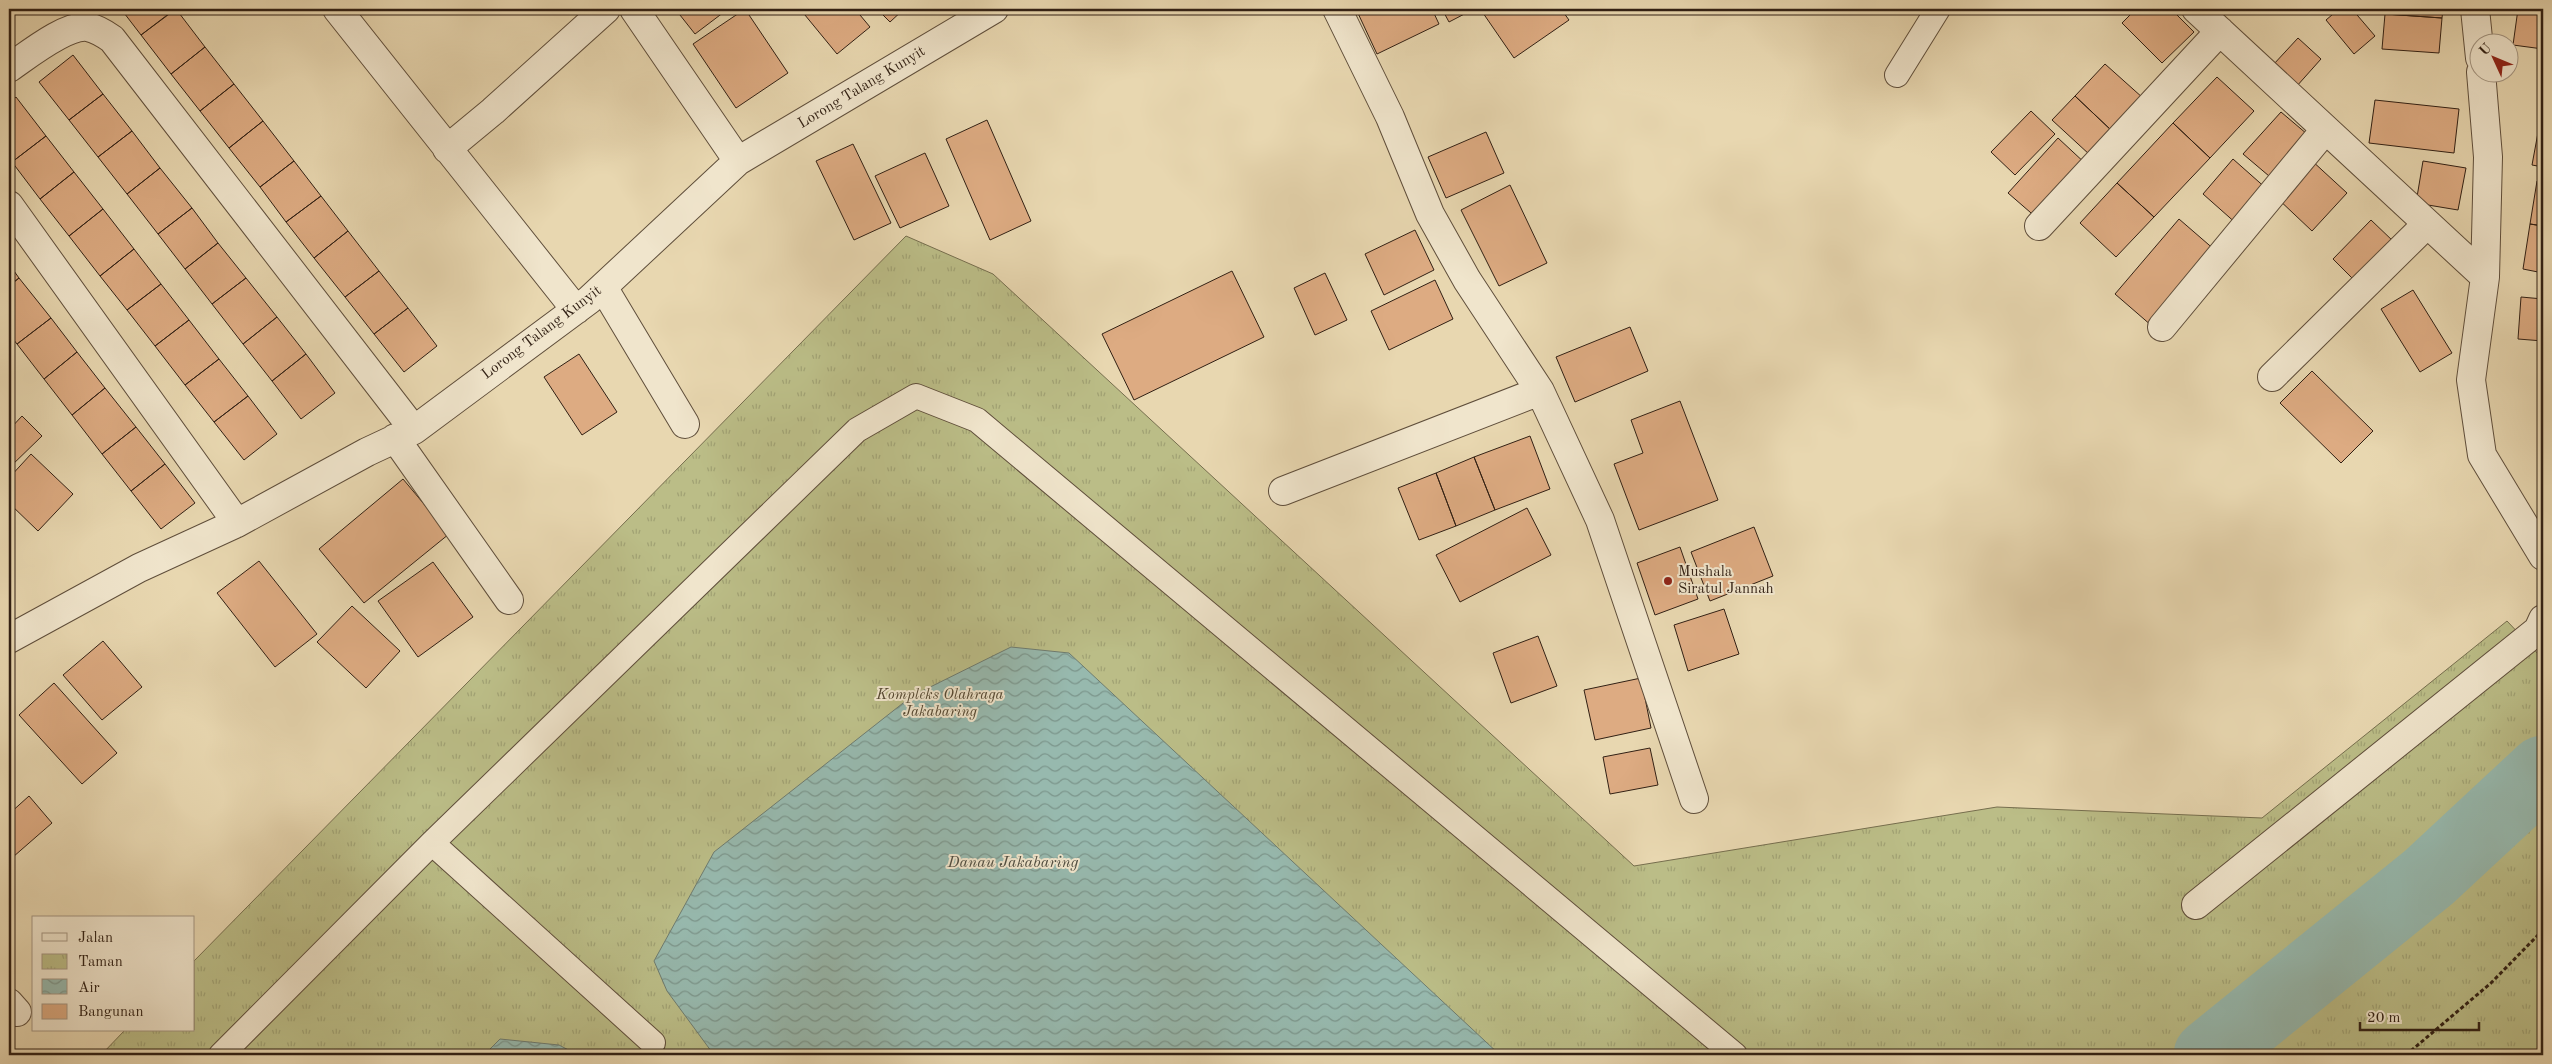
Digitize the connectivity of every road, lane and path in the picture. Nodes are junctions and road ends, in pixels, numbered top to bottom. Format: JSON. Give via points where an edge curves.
{"nodes":[{"id":1,"x":337,"y":9,"type":"edge"},
{"id":2,"x":606,"y":9,"type":"edge"},
{"id":3,"x":634,"y":9,"type":"edge"},
{"id":4,"x":994,"y":9,"type":"edge"},
{"id":5,"x":1337,"y":9,"type":"edge"},
{"id":6,"x":1938,"y":9,"type":"edge"},
{"id":7,"x":2196,"y":9,"type":"edge"},
{"id":8,"x":2476,"y":9,"type":"edge"},
{"id":9,"x":2220,"y":31,"type":"junction"},
{"id":10,"x":2478,"y":32,"type":"edge"},
{"id":11,"x":9,"y":68,"type":"edge"},
{"id":12,"x":1897,"y":75,"type":"dead end"},
{"id":13,"x":2482,"y":82,"type":"edge"},
{"id":14,"x":2324,"y":130,"type":"junction"},
{"id":15,"x":447,"y":149,"type":"junction"},
{"id":16,"x":738,"y":161,"type":"junction"},
{"id":17,"x":9,"y":205,"type":"edge"},
{"id":18,"x":2426,"y":224,"type":"junction"},
{"id":19,"x":2039,"y":226,"type":"dead end"},
{"id":20,"x":2485,"y":277,"type":"junction"},
{"id":21,"x":603,"y":287,"type":"junction"},
{"id":22,"x":576,"y":310,"type":"junction"},
{"id":23,"x":2162,"y":327,"type":"dead end"},
{"id":24,"x":2272,"y":377,"type":"dead end"},
{"id":25,"x":1540,"y":391,"type":"junction"},
{"id":26,"x":685,"y":424,"type":"dead end"},
{"id":27,"x":404,"y":434,"type":"junction"},
{"id":28,"x":1283,"y":491,"type":"dead end"},
{"id":29,"x":237,"y":524,"type":"junction"},
{"id":30,"x":2543,"y":556,"type":"edge"},
{"id":31,"x":509,"y":600,"type":"dead end"},
{"id":32,"x":2543,"y":619,"type":"edge"},
{"id":33,"x":9,"y":639,"type":"edge"},
{"id":34,"x":1694,"y":799,"type":"dead end"},
{"id":35,"x":432,"y":843,"type":"junction"},
{"id":36,"x":2196,"y":905,"type":"dead end"},
{"id":37,"x":2543,"y":930,"type":"edge"},
{"id":38,"x":653,"y":1044,"type":"dead end"},
{"id":39,"x":221,"y":1055,"type":"edge"},
{"id":40,"x":1736,"y":1055,"type":"edge"},
{"id":41,"x":2406,"y":1055,"type":"edge"}],
"edges":[{"from":1,"to":15,"type":"street"},
{"from":2,"to":15,"type":"street"},
{"from":3,"to":16,"type":"street"},
{"from":4,"to":16,"type":"street","name":"Lorong Talang Kunyit"},
{"from":5,"to":25,"type":"street","via":[[1390,116],[1430,214],[1452,256]]},
{"from":6,"to":12,"type":"lane"},
{"from":7,"to":9,"type":"street"},
{"from":8,"to":10,"type":"street"},
{"from":9,"to":14,"type":"street"},
{"from":9,"to":19,"type":"street"},
{"from":11,"to":27,"type":"street","via":[[76,28],[94,29],[112,39]]},
{"from":13,"to":20,"type":"street","via":[[2488,157]]},
{"from":14,"to":18,"type":"street"},
{"from":14,"to":23,"type":"street"},
{"from":15,"to":22,"type":"street"},
{"from":16,"to":21,"type":"street","name":"Lorong Talang Kunyit"},
{"from":17,"to":29,"type":"street"},
{"from":18,"to":20,"type":"street"},
{"from":18,"to":24,"type":"street"},
{"from":20,"to":30,"type":"street","via":[[2471,380],[2482,455]]},
{"from":21,"to":22,"type":"street","name":"Lorong Talang Kunyit"},
{"from":21,"to":26,"type":"street"},
{"from":22,"to":27,"type":"street","name":"Lorong Talang Kunyit"},
{"from":25,"to":28,"type":"street"},
{"from":25,"to":34,"type":"street","via":[[1600,520]]},
{"from":27,"to":29,"type":"street","name":"Lorong Talang Kunyit"},
{"from":27,"to":31,"type":"street"},
{"from":29,"to":33,"type":"street","name":"Lorong Talang Kunyit","via":[[139,568]]},
{"from":32,"to":36,"type":"street","via":[[2538,630]]},
{"from":35,"to":38,"type":"lane"},
{"from":35,"to":39,"type":"lane"},
{"from":35,"to":40,"type":"lane","via":[[857,430],[916,396],[977,420]]},
{"from":37,"to":41,"type":"path","via":[[2490,983]]}]}
